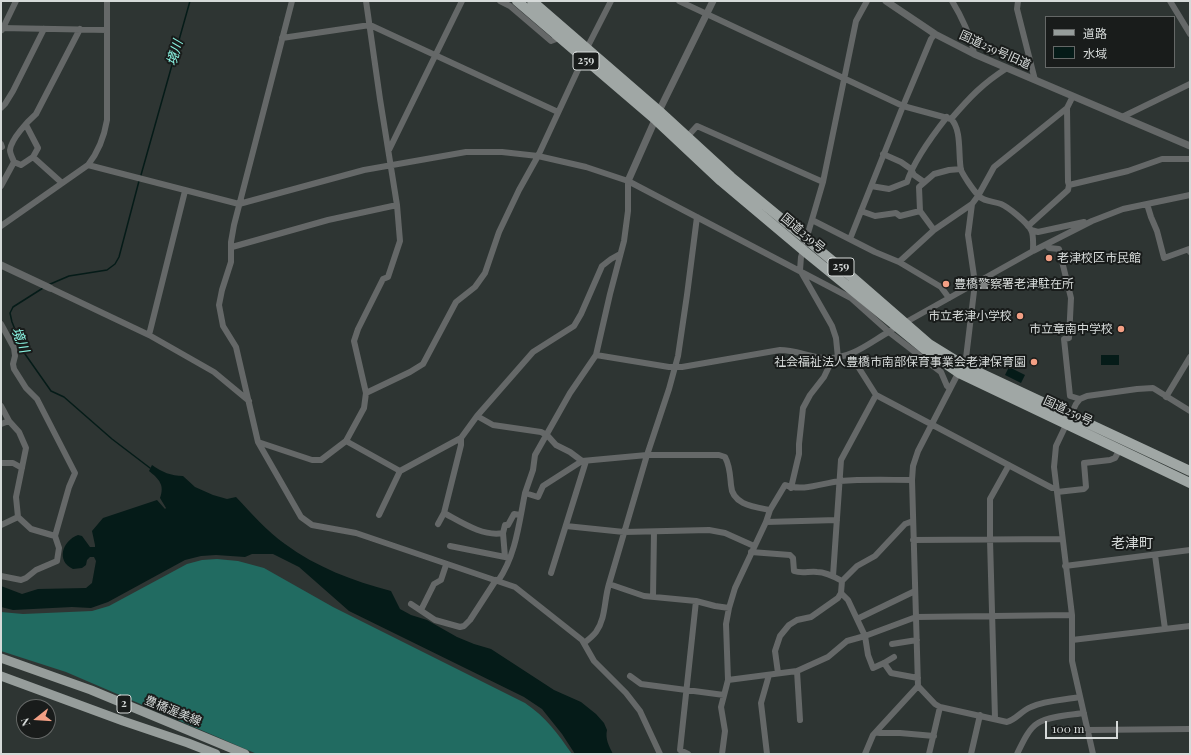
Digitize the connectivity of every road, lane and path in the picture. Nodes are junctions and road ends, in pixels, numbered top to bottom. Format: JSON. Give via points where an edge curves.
{"nodes":[{"id":1,"x":16,"y":1,"type":"edge"},
{"id":2,"x":107,"y":1,"type":"edge"},
{"id":3,"x":292,"y":1,"type":"edge"},
{"id":4,"x":366,"y":1,"type":"edge"},
{"id":5,"x":462,"y":1,"type":"edge"},
{"id":6,"x":500,"y":1,"type":"edge"},
{"id":7,"x":517,"y":1,"type":"edge"},
{"id":8,"x":532,"y":1,"type":"edge"},
{"id":9,"x":611,"y":1,"type":"edge"},
{"id":10,"x":679,"y":1,"type":"edge"},
{"id":11,"x":713,"y":1,"type":"edge"},
{"id":12,"x":867,"y":1,"type":"edge"},
{"id":13,"x":886,"y":1,"type":"edge"},
{"id":14,"x":952,"y":1,"type":"edge"},
{"id":15,"x":1018,"y":1,"type":"edge"},
{"id":16,"x":1170,"y":1,"type":"edge"},
{"id":17,"x":707,"y":14,"type":"junction"},
{"id":18,"x":370,"y":25,"type":"junction"},
{"id":19,"x":2,"y":29,"type":"edge"},
{"id":20,"x":44,"y":29,"type":"junction"},
{"id":21,"x":80,"y":29,"type":"junction"},
{"id":22,"x":107,"y":30,"type":"junction"},
{"id":23,"x":935,"y":34,"type":"junction"},
{"id":24,"x":1190,"y":34,"type":"edge"},
{"id":25,"x":282,"y":38,"type":"junction"},
{"id":26,"x":559,"y":38,"type":"junction"},
{"id":27,"x":587,"y":48,"type":"junction"},
{"id":28,"x":974,"y":54,"type":"junction"},
{"id":29,"x":436,"y":55,"type":"junction"},
{"id":30,"x":583,"y":59,"type":"junction"},
{"id":31,"x":1007,"y":68,"type":"junction"},
{"id":32,"x":845,"y":78,"type":"junction"},
{"id":33,"x":1035,"y":80,"type":"junction"},
{"id":34,"x":1190,"y":84,"type":"edge"},
{"id":35,"x":1073,"y":96,"type":"junction"},
{"id":36,"x":903,"y":106,"type":"junction"},
{"id":37,"x":1,"y":108,"type":"edge"},
{"id":38,"x":1067,"y":108,"type":"junction"},
{"id":39,"x":558,"y":112,"type":"junction"},
{"id":40,"x":657,"y":116,"type":"junction"},
{"id":41,"x":1122,"y":117,"type":"junction"},
{"id":42,"x":949,"y":118,"type":"junction"},
{"id":43,"x":26,"y":125,"type":"junction"},
{"id":44,"x":687,"y":137,"type":"junction"},
{"id":45,"x":1190,"y":146,"type":"edge"},
{"id":46,"x":389,"y":150,"type":"junction"},
{"id":47,"x":884,"y":154,"type":"junction"},
{"id":48,"x":538,"y":156,"type":"junction"},
{"id":49,"x":33,"y":157,"type":"junction"},
{"id":50,"x":1190,"y":159,"type":"edge"},
{"id":51,"x":14,"y":162,"type":"junction"},
{"id":52,"x":88,"y":165,"type":"junction"},
{"id":53,"x":391,"y":166,"type":"junction"},
{"id":54,"x":911,"y":169,"type":"junction"},
{"id":55,"x":961,"y":169,"type":"junction"},
{"id":56,"x":628,"y":181,"type":"junction"},
{"id":57,"x":823,"y":182,"type":"junction"},
{"id":58,"x":924,"y":182,"type":"junction"},
{"id":59,"x":62,"y":184,"type":"junction"},
{"id":60,"x":1069,"y":185,"type":"junction"},
{"id":61,"x":1,"y":186,"type":"edge"},
{"id":62,"x":871,"y":186,"type":"junction"},
{"id":63,"x":185,"y":190,"type":"junction"},
{"id":64,"x":1190,"y":195,"type":"edge"},
{"id":65,"x":978,"y":196,"type":"junction"},
{"id":66,"x":239,"y":204,"type":"junction"},
{"id":67,"x":972,"y":204,"type":"junction"},
{"id":68,"x":1147,"y":204,"type":"junction"},
{"id":69,"x":398,"y":205,"type":"junction"},
{"id":70,"x":861,"y":211,"type":"junction"},
{"id":71,"x":920,"y":211,"type":"junction"},
{"id":72,"x":696,"y":217,"type":"junction"},
{"id":73,"x":812,"y":220,"type":"junction"},
{"id":74,"x":1092,"y":221,"type":"junction"},
{"id":75,"x":1,"y":226,"type":"edge"},
{"id":76,"x":1029,"y":228,"type":"junction"},
{"id":77,"x":934,"y":230,"type":"junction"},
{"id":78,"x":806,"y":239,"type":"junction"},
{"id":79,"x":850,"y":239,"type":"junction"},
{"id":80,"x":1046,"y":245,"type":"junction"},
{"id":81,"x":232,"y":247,"type":"junction"},
{"id":82,"x":803,"y":250,"type":"junction"},
{"id":83,"x":1033,"y":251,"type":"junction"},
{"id":84,"x":1190,"y":252,"type":"edge"},
{"id":85,"x":620,"y":254,"type":"junction"},
{"id":86,"x":899,"y":262,"type":"junction"},
{"id":87,"x":1,"y":265,"type":"edge"},
{"id":88,"x":800,"y":270,"type":"junction"},
{"id":89,"x":975,"y":283,"type":"junction"},
{"id":90,"x":50,"y":288,"type":"joint"},
{"id":91,"x":949,"y":298,"type":"junction"},
{"id":92,"x":908,"y":321,"type":"dead end"},
{"id":93,"x":1,"y":324,"type":"edge"},
{"id":94,"x":890,"y":330,"type":"junction"},
{"id":95,"x":149,"y":335,"type":"junction"},
{"id":96,"x":850,"y":354,"type":"junction"},
{"id":97,"x":596,"y":355,"type":"junction"},
{"id":98,"x":1190,"y":357,"type":"edge"},
{"id":99,"x":835,"y":358,"type":"junction"},
{"id":100,"x":675,"y":367,"type":"junction"},
{"id":101,"x":961,"y":369,"type":"junction"},
{"id":102,"x":950,"y":389,"type":"junction"},
{"id":103,"x":366,"y":393,"type":"junction"},
{"id":104,"x":876,"y":395,"type":"junction"},
{"id":105,"x":1166,"y":396,"type":"junction"},
{"id":106,"x":1080,"y":399,"type":"junction"},
{"id":107,"x":248,"y":401,"type":"junction"},
{"id":108,"x":1,"y":407,"type":"edge"},
{"id":109,"x":1190,"y":412,"type":"edge"},
{"id":110,"x":477,"y":416,"type":"junction"},
{"id":111,"x":1068,"y":420,"type":"junction"},
{"id":112,"x":9,"y":421,"type":"junction"},
{"id":113,"x":1,"y":424,"type":"edge"},
{"id":114,"x":932,"y":425,"type":"junction"},
{"id":115,"x":546,"y":434,"type":"junction"},
{"id":116,"x":461,"y":438,"type":"junction"},
{"id":117,"x":346,"y":440,"type":"junction"},
{"id":118,"x":258,"y":442,"type":"junction"},
{"id":119,"x":1120,"y":449,"type":"junction"},
{"id":120,"x":647,"y":455,"type":"junction"},
{"id":121,"x":584,"y":461,"type":"junction"},
{"id":122,"x":1,"y":463,"type":"edge"},
{"id":123,"x":1009,"y":465,"type":"junction"},
{"id":124,"x":22,"y":468,"type":"junction"},
{"id":125,"x":400,"y":471,"type":"junction"},
{"id":126,"x":1190,"y":471,"type":"edge"},
{"id":127,"x":912,"y":480,"type":"junction"},
{"id":128,"x":840,"y":481,"type":"junction"},
{"id":129,"x":1190,"y":483,"type":"edge"},
{"id":130,"x":792,"y":488,"type":"junction"},
{"id":131,"x":1057,"y":490,"type":"junction"},
{"id":132,"x":525,"y":493,"type":"junction"},
{"id":133,"x":770,"y":510,"type":"junction"},
{"id":134,"x":444,"y":514,"type":"junction"},
{"id":135,"x":379,"y":515,"type":"dead end"},
{"id":136,"x":520,"y":515,"type":"junction"},
{"id":137,"x":18,"y":517,"type":"junction"},
{"id":138,"x":837,"y":520,"type":"junction"},
{"id":139,"x":913,"y":521,"type":"junction"},
{"id":140,"x":766,"y":522,"type":"junction"},
{"id":141,"x":438,"y":524,"type":"dead end"},
{"id":142,"x":1,"y":525,"type":"edge"},
{"id":143,"x":566,"y":526,"type":"junction"},
{"id":144,"x":624,"y":532,"type":"junction"},
{"id":145,"x":654,"y":532,"type":"junction"},
{"id":146,"x":503,"y":533,"type":"junction"},
{"id":147,"x":55,"y":536,"type":"junction"},
{"id":148,"x":1062,"y":539,"type":"junction"},
{"id":149,"x":914,"y":540,"type":"junction"},
{"id":150,"x":990,"y":540,"type":"junction"},
{"id":151,"x":450,"y":546,"type":"dead end"},
{"id":152,"x":753,"y":549,"type":"junction"},
{"id":153,"x":1190,"y":550,"type":"edge"},
{"id":154,"x":1155,"y":555,"type":"junction"},
{"id":155,"x":508,"y":557,"type":"junction"},
{"id":156,"x":446,"y":565,"type":"junction"},
{"id":157,"x":1065,"y":566,"type":"junction"},
{"id":158,"x":551,"y":573,"type":"dead end"},
{"id":159,"x":1,"y":576,"type":"edge"},
{"id":160,"x":833,"y":576,"type":"junction"},
{"id":161,"x":497,"y":580,"type":"junction"},
{"id":162,"x":842,"y":581,"type":"junction"},
{"id":163,"x":609,"y":584,"type":"junction"},
{"id":164,"x":915,"y":592,"type":"junction"},
{"id":165,"x":841,"y":593,"type":"junction"},
{"id":166,"x":653,"y":597,"type":"junction"},
{"id":167,"x":696,"y":601,"type":"junction"},
{"id":168,"x":411,"y":604,"type":"dead end"},
{"id":169,"x":729,"y":608,"type":"junction"},
{"id":170,"x":421,"y":610,"type":"junction"},
{"id":171,"x":1072,"y":615,"type":"junction"},
{"id":172,"x":992,"y":616,"type":"junction"},
{"id":173,"x":916,"y":617,"type":"junction"},
{"id":174,"x":857,"y":618,"type":"junction"},
{"id":175,"x":1190,"y":626,"type":"edge"},
{"id":176,"x":1165,"y":629,"type":"junction"},
{"id":177,"x":865,"y":636,"type":"junction"},
{"id":178,"x":917,"y":640,"type":"junction"},
{"id":179,"x":1072,"y":640,"type":"junction"},
{"id":180,"x":584,"y":643,"type":"junction"},
{"id":181,"x":892,"y":644,"type":"dead end"},
{"id":182,"x":894,"y":657,"type":"dead end"},
{"id":183,"x":1,"y":658,"type":"edge"},
{"id":184,"x":884,"y":663,"type":"junction"},
{"id":185,"x":797,"y":671,"type":"junction"},
{"id":186,"x":778,"y":673,"type":"junction"},
{"id":187,"x":770,"y":674,"type":"junction"},
{"id":188,"x":1,"y":676,"type":"edge"},
{"id":189,"x":630,"y":676,"type":"dead end"},
{"id":190,"x":918,"y":678,"type":"junction"},
{"id":191,"x":728,"y":680,"type":"junction"},
{"id":192,"x":918,"y":686,"type":"junction"},
{"id":193,"x":91,"y":690,"type":"junction"},
{"id":194,"x":686,"y":690,"type":"junction"},
{"id":195,"x":724,"y":695,"type":"junction"},
{"id":196,"x":1080,"y":697,"type":"junction"},
{"id":197,"x":940,"y":707,"type":"junction"},
{"id":198,"x":1084,"y":713,"type":"junction"},
{"id":199,"x":980,"y":715,"type":"junction"},
{"id":200,"x":995,"y":718,"type":"junction"},
{"id":201,"x":800,"y":720,"type":"dead end"},
{"id":202,"x":1190,"y":729,"type":"edge"},
{"id":203,"x":1088,"y":730,"type":"junction"},
{"id":204,"x":876,"y":732,"type":"junction"},
{"id":205,"x":934,"y":736,"type":"junction"},
{"id":206,"x":216,"y":754,"type":"edge"},
{"id":207,"x":234,"y":754,"type":"edge"},
{"id":208,"x":245,"y":754,"type":"edge"},
{"id":209,"x":660,"y":754,"type":"edge"},
{"id":210,"x":688,"y":754,"type":"edge"},
{"id":211,"x":722,"y":754,"type":"edge"},
{"id":212,"x":767,"y":754,"type":"edge"},
{"id":213,"x":866,"y":754,"type":"edge"},
{"id":214,"x":929,"y":754,"type":"edge"},
{"id":215,"x":971,"y":754,"type":"edge"},
{"id":216,"x":1017,"y":754,"type":"edge"},
{"id":217,"x":1093,"y":754,"type":"edge"}],
"edges":[{"from":1,"to":19,"type":"street"},
{"from":2,"to":22,"type":"street"},
{"from":3,"to":25,"type":"street"},
{"from":4,"to":18,"type":"street"},
{"from":5,"to":29,"type":"street"},
{"from":6,"to":26,"type":"street","via":[[510,6],[551,41]]},
{"from":7,"to":26,"type":"highway","name":"国道259号","number":"259"},
{"from":8,"to":27,"type":"highway","name":"国道259号","number":"259"},
{"from":9,"to":27,"type":"street"},
{"from":10,"to":17,"type":"street"},
{"from":11,"to":17,"type":"street"},
{"from":12,"to":32,"type":"street","via":[[856,21]]},
{"from":13,"to":23,"type":"street","name":"国道259号旧道"},
{"from":14,"to":28,"type":"street","via":[[973,45]]},
{"from":15,"to":33,"type":"street","via":[[1017,9]]},
{"from":16,"to":24,"type":"street"},
{"from":17,"to":32,"type":"street"},
{"from":17,"to":40,"type":"street"},
{"from":18,"to":25,"type":"street"},
{"from":18,"to":29,"type":"street"},
{"from":18,"to":46,"type":"street"},
{"from":19,"to":20,"type":"street"},
{"from":20,"to":21,"type":"street"},
{"from":20,"to":37,"type":"street","via":[[13,91]]},
{"from":21,"to":22,"type":"street"},
{"from":21,"to":43,"type":"street","via":[[36,114]]},
{"from":22,"to":52,"type":"street","via":[[107,120],[98,153]]},
{"from":23,"to":28,"type":"street","name":"国道259号旧道"},
{"from":23,"to":36,"type":"street","via":[[931,38]]},
{"from":25,"to":66,"type":"street"},
{"from":26,"to":30,"type":"highway","name":"国道259号","number":"259"},
{"from":27,"to":40,"type":"highway","name":"国道259号","number":"259"},
{"from":28,"to":31,"type":"street","name":"国道259号旧道"},
{"from":29,"to":39,"type":"street"},
{"from":29,"to":46,"type":"street"},
{"from":30,"to":39,"type":"street"},
{"from":30,"to":40,"type":"highway","name":"国道259号","number":"259"},
{"from":31,"to":33,"type":"street","name":"国道259号旧道"},
{"from":31,"to":42,"type":"street","via":[[987,81]]},
{"from":32,"to":36,"type":"street"},
{"from":32,"to":57,"type":"street"},
{"from":33,"to":35,"type":"street","name":"国道259号旧道"},
{"from":34,"to":41,"type":"street"},
{"from":35,"to":38,"type":"street"},
{"from":35,"to":41,"type":"street","name":"国道259号旧道"},
{"from":36,"to":42,"type":"street"},
{"from":36,"to":47,"type":"street"},
{"from":38,"to":60,"type":"street"},
{"from":38,"to":65,"type":"street","via":[[994,166]]},
{"from":39,"to":48,"type":"street"},
{"from":40,"to":44,"type":"highway","name":"国道259号","number":"259"},
{"from":40,"to":56,"type":"street"},
{"from":40,"to":82,"type":"highway","name":"国道259号","number":"259","via":[[721,181]]},
{"from":41,"to":45,"type":"street","name":"国道259号旧道"},
{"from":42,"to":54,"type":"street","via":[[932,136]]},
{"from":42,"to":55,"type":"street","via":[[954,121],[956,129]]},
{"from":43,"to":49,"type":"street","via":[[38,148]]},
{"from":43,"to":51,"type":"street","via":[[13,141],[10,150]]},
{"from":44,"to":57,"type":"street","via":[[697,126]]},
{"from":44,"to":78,"type":"highway","name":"国道259号","number":"259"},
{"from":46,"to":53,"type":"street"},
{"from":47,"to":54,"type":"street"},
{"from":47,"to":62,"type":"street"},
{"from":48,"to":53,"type":"street","via":[[466,152]]},
{"from":48,"to":56,"type":"street","via":[[586,167]]},
{"from":48,"to":103,"type":"street","via":[[499,232],[485,273],[475,287],[456,302],[423,364]]},
{"from":49,"to":51,"type":"street","via":[[21,165]]},
{"from":49,"to":59,"type":"street"},
{"from":50,"to":60,"type":"street","via":[[1162,159],[1128,171]]},
{"from":51,"to":61,"type":"street"},
{"from":52,"to":59,"type":"street"},
{"from":52,"to":63,"type":"street"},
{"from":53,"to":66,"type":"street","via":[[364,170]]},
{"from":53,"to":69,"type":"street"},
{"from":54,"to":58,"type":"street","via":[[914,175]]},
{"from":54,"to":62,"type":"street","via":[[907,182],[889,188]]},
{"from":55,"to":58,"type":"street","via":[[934,174]]},
{"from":55,"to":65,"type":"street"},
{"from":56,"to":72,"type":"street"},
{"from":56,"to":85,"type":"street","via":[[628,211]]},
{"from":57,"to":73,"type":"street"},
{"from":58,"to":71,"type":"street","via":[[918,191]]},
{"from":59,"to":75,"type":"street"},
{"from":60,"to":76,"type":"street","via":[[1068,190]]},
{"from":62,"to":70,"type":"street"},
{"from":63,"to":66,"type":"street"},
{"from":63,"to":95,"type":"street"},
{"from":64,"to":68,"type":"street"},
{"from":65,"to":67,"type":"street"},
{"from":65,"to":76,"type":"street","via":[[1012,210]]},
{"from":66,"to":81,"type":"street"},
{"from":67,"to":77,"type":"street"},
{"from":67,"to":89,"type":"street","via":[[968,235]]},
{"from":68,"to":74,"type":"street","via":[[1123,209]]},
{"from":68,"to":84,"type":"street","via":[[1158,231],[1164,258],[1189,249]]},
{"from":69,"to":81,"type":"street","via":[[328,220]]},
{"from":69,"to":103,"type":"street","via":[[400,241],[388,277],[383,280],[354,341]]},
{"from":70,"to":71,"type":"street","via":[[875,216],[896,213],[900,216]]},
{"from":70,"to":79,"type":"street"},
{"from":71,"to":77,"type":"street"},
{"from":72,"to":88,"type":"street"},
{"from":72,"to":100,"type":"street"},
{"from":73,"to":78,"type":"street"},
{"from":73,"to":79,"type":"street"},
{"from":74,"to":76,"type":"street","via":[[1038,232]]},
{"from":74,"to":80,"type":"street"},
{"from":76,"to":83,"type":"street"},
{"from":77,"to":86,"type":"street"},
{"from":78,"to":82,"type":"street"},
{"from":78,"to":101,"type":"highway","name":"国道259号","number":"259"},
{"from":79,"to":86,"type":"street"},
{"from":80,"to":83,"type":"street"},
{"from":80,"to":106,"type":"street","via":[[1048,248],[1060,249],[1071,298],[1069,338],[1064,339],[1070,396]]},
{"from":81,"to":107,"type":"street","via":[[231,262],[219,305],[223,326],[236,347]]},
{"from":82,"to":88,"type":"street"},
{"from":82,"to":101,"type":"highway","name":"国道259号","number":"259","via":[[927,351]]},
{"from":83,"to":89,"type":"street"},
{"from":85,"to":97,"type":"street"},
{"from":85,"to":110,"type":"street","via":[[602,266],[574,326],[533,352]]},
{"from":86,"to":91,"type":"street","via":[[941,286]]},
{"from":87,"to":90,"type":"street"},
{"from":88,"to":94,"type":"street","via":[[851,298]]},
{"from":88,"to":99,"type":"street","via":[[832,326],[836,338]]},
{"from":89,"to":91,"type":"street"},
{"from":89,"to":101,"type":"street","via":[[968,348]]},
{"from":90,"to":95,"type":"street"},
{"from":91,"to":92,"type":"street"},
{"from":93,"to":147,"type":"street","via":[[14,348],[14,369],[26,388],[37,399],[75,473]]},
{"from":94,"to":96,"type":"street"},
{"from":94,"to":102,"type":"street","via":[[941,372]]},
{"from":95,"to":107,"type":"street","via":[[214,372]]},
{"from":96,"to":99,"type":"street"},
{"from":96,"to":104,"type":"street"},
{"from":97,"to":100,"type":"street"},
{"from":97,"to":115,"type":"street"},
{"from":98,"to":105,"type":"street"},
{"from":99,"to":100,"type":"street","via":[[780,350]]},
{"from":99,"to":130,"type":"street","via":[[803,408],[799,454]]},
{"from":100,"to":120,"type":"street"},
{"from":101,"to":102,"type":"street"},
{"from":101,"to":111,"type":"highway","name":"国道259号","number":"259"},
{"from":102,"to":114,"type":"street"},
{"from":103,"to":117,"type":"street","via":[[364,408]]},
{"from":104,"to":114,"type":"street"},
{"from":104,"to":128,"type":"street","via":[[842,460]]},
{"from":105,"to":106,"type":"street","via":[[1153,388]]},
{"from":105,"to":109,"type":"street"},
{"from":106,"to":111,"type":"street"},
{"from":107,"to":118,"type":"street"},
{"from":108,"to":112,"type":"street"},
{"from":110,"to":115,"type":"street","via":[[493,425]]},
{"from":110,"to":116,"type":"street"},
{"from":111,"to":119,"type":"highway","name":"国道259号","number":"259"},
{"from":111,"to":126,"type":"highway","name":"国道259号","number":"259"},
{"from":111,"to":131,"type":"street","via":[[1055,451]]},
{"from":112,"to":113,"type":"street"},
{"from":112,"to":124,"type":"street","via":[[19,432],[26,448]]},
{"from":114,"to":123,"type":"street"},
{"from":114,"to":127,"type":"street","via":[[918,451]]},
{"from":115,"to":121,"type":"street","via":[[556,445]]},
{"from":115,"to":132,"type":"street","via":[[535,455]]},
{"from":116,"to":125,"type":"street"},
{"from":116,"to":134,"type":"street"},
{"from":117,"to":118,"type":"street","via":[[321,460],[312,460]]},
{"from":117,"to":125,"type":"street"},
{"from":118,"to":156,"type":"street","via":[[301,517],[308,523],[356,533]]},
{"from":119,"to":129,"type":"highway","name":"国道259号","number":"259"},
{"from":119,"to":131,"type":"street","via":[[1115,458],[1110,460],[1084,463],[1084,489]]},
{"from":120,"to":121,"type":"street"},
{"from":120,"to":133,"type":"street","via":[[725,457],[733,493],[746,505]]},
{"from":120,"to":144,"type":"street"},
{"from":121,"to":132,"type":"street","via":[[543,486],[538,497]]},
{"from":121,"to":143,"type":"street"},
{"from":122,"to":124,"type":"street","via":[[13,463]]},
{"from":123,"to":131,"type":"street"},
{"from":123,"to":150,"type":"street","via":[[990,499]]},
{"from":124,"to":137,"type":"street","via":[[16,498]]},
{"from":125,"to":135,"type":"street"},
{"from":127,"to":128,"type":"street"},
{"from":127,"to":139,"type":"street"},
{"from":128,"to":130,"type":"street"},
{"from":128,"to":138,"type":"street"},
{"from":130,"to":133,"type":"street","via":[[785,485]]},
{"from":131,"to":148,"type":"street"},
{"from":132,"to":136,"type":"street"},
{"from":133,"to":140,"type":"street"},
{"from":134,"to":141,"type":"street"},
{"from":134,"to":146,"type":"street","via":[[483,531]]},
{"from":136,"to":146,"type":"street","via":[[514,514]]},
{"from":136,"to":155,"type":"street"},
{"from":137,"to":142,"type":"street"},
{"from":137,"to":147,"type":"street","via":[[31,529]]},
{"from":138,"to":140,"type":"street"},
{"from":138,"to":160,"type":"street"},
{"from":139,"to":149,"type":"street"},
{"from":139,"to":162,"type":"street","via":[[906,524],[875,556],[857,566]]},
{"from":140,"to":152,"type":"street"},
{"from":143,"to":144,"type":"street"},
{"from":143,"to":158,"type":"street"},
{"from":144,"to":145,"type":"street"},
{"from":144,"to":163,"type":"street"},
{"from":145,"to":152,"type":"street","via":[[709,530],[725,533]]},
{"from":145,"to":166,"type":"street"},
{"from":146,"to":155,"type":"street"},
{"from":147,"to":159,"type":"street","via":[[59,548],[57,561],[21,580]]},
{"from":148,"to":150,"type":"street"},
{"from":148,"to":157,"type":"street"},
{"from":149,"to":150,"type":"street"},
{"from":149,"to":164,"type":"street"},
{"from":150,"to":172,"type":"street"},
{"from":151,"to":155,"type":"street"},
{"from":152,"to":160,"type":"street","via":[[790,555],[793,558],[794,571],[799,573],[817,572]]},
{"from":152,"to":169,"type":"street"},
{"from":153,"to":154,"type":"street"},
{"from":154,"to":157,"type":"street"},
{"from":154,"to":176,"type":"street"},
{"from":155,"to":161,"type":"street","via":[[506,570]]},
{"from":156,"to":161,"type":"street"},
{"from":156,"to":170,"type":"street","via":[[441,580],[434,584]]},
{"from":157,"to":171,"type":"street"},
{"from":160,"to":162,"type":"street"},
{"from":161,"to":170,"type":"street","via":[[464,626],[434,620]]},
{"from":161,"to":180,"type":"street","via":[[515,587]]},
{"from":162,"to":165,"type":"street"},
{"from":163,"to":166,"type":"street"},
{"from":163,"to":180,"type":"street","via":[[600,625]]},
{"from":164,"to":173,"type":"street"},
{"from":164,"to":174,"type":"street"},
{"from":165,"to":174,"type":"street","via":[[848,600]]},
{"from":165,"to":186,"type":"street","via":[[838,598],[811,617],[789,625],[780,636],[775,651]]},
{"from":166,"to":167,"type":"street"},
{"from":167,"to":169,"type":"street"},
{"from":167,"to":194,"type":"street"},
{"from":168,"to":170,"type":"street"},
{"from":169,"to":191,"type":"street","via":[[726,624]]},
{"from":171,"to":172,"type":"street"},
{"from":171,"to":179,"type":"street"},
{"from":172,"to":173,"type":"street"},
{"from":172,"to":200,"type":"street"},
{"from":173,"to":177,"type":"street"},
{"from":173,"to":178,"type":"street"},
{"from":174,"to":177,"type":"street"},
{"from":175,"to":176,"type":"street"},
{"from":176,"to":179,"type":"street"},
{"from":177,"to":184,"type":"street","via":[[873,668]]},
{"from":177,"to":185,"type":"street","via":[[847,641],[828,657]]},
{"from":178,"to":181,"type":"street"},
{"from":178,"to":190,"type":"street"},
{"from":179,"to":196,"type":"street","via":[[1072,660]]},
{"from":180,"to":209,"type":"street","via":[[594,661],[640,711]]},
{"from":182,"to":184,"type":"street"},
{"from":183,"to":193,"type":"main road","name":"豊橋渥美線","number":"2"},
{"from":184,"to":190,"type":"street","via":[[891,673]]},
{"from":185,"to":186,"type":"street"},
{"from":185,"to":201,"type":"street"},
{"from":186,"to":187,"type":"street"},
{"from":187,"to":191,"type":"street"},
{"from":187,"to":212,"type":"street","via":[[761,703]]},
{"from":188,"to":206,"type":"main road","name":"豊橋渥美線","number":"2"},
{"from":189,"to":194,"type":"street","via":[[641,684]]},
{"from":190,"to":192,"type":"street"},
{"from":191,"to":195,"type":"street"},
{"from":192,"to":197,"type":"street"},
{"from":192,"to":204,"type":"street"},
{"from":193,"to":207,"type":"street","via":[[109,702]]},
{"from":193,"to":208,"type":"main road","name":"豊橋渥美線","number":"2"},
{"from":194,"to":195,"type":"street"},
{"from":194,"to":210,"type":"street","via":[[680,750]]},
{"from":195,"to":211,"type":"street","via":[[721,712],[725,731]]},
{"from":196,"to":198,"type":"street"},
{"from":196,"to":200,"type":"street","via":[[1041,703],[1023,710],[1014,720],[1007,722]]},
{"from":197,"to":199,"type":"street"},
{"from":197,"to":205,"type":"street"},
{"from":198,"to":203,"type":"street"},
{"from":198,"to":216,"type":"street","via":[[1037,723]]},
{"from":199,"to":200,"type":"street"},
{"from":199,"to":215,"type":"street"},
{"from":202,"to":203,"type":"street"},
{"from":203,"to":217,"type":"street"},
{"from":204,"to":205,"type":"street"},
{"from":204,"to":213,"type":"street"},
{"from":205,"to":214,"type":"street"}]}
